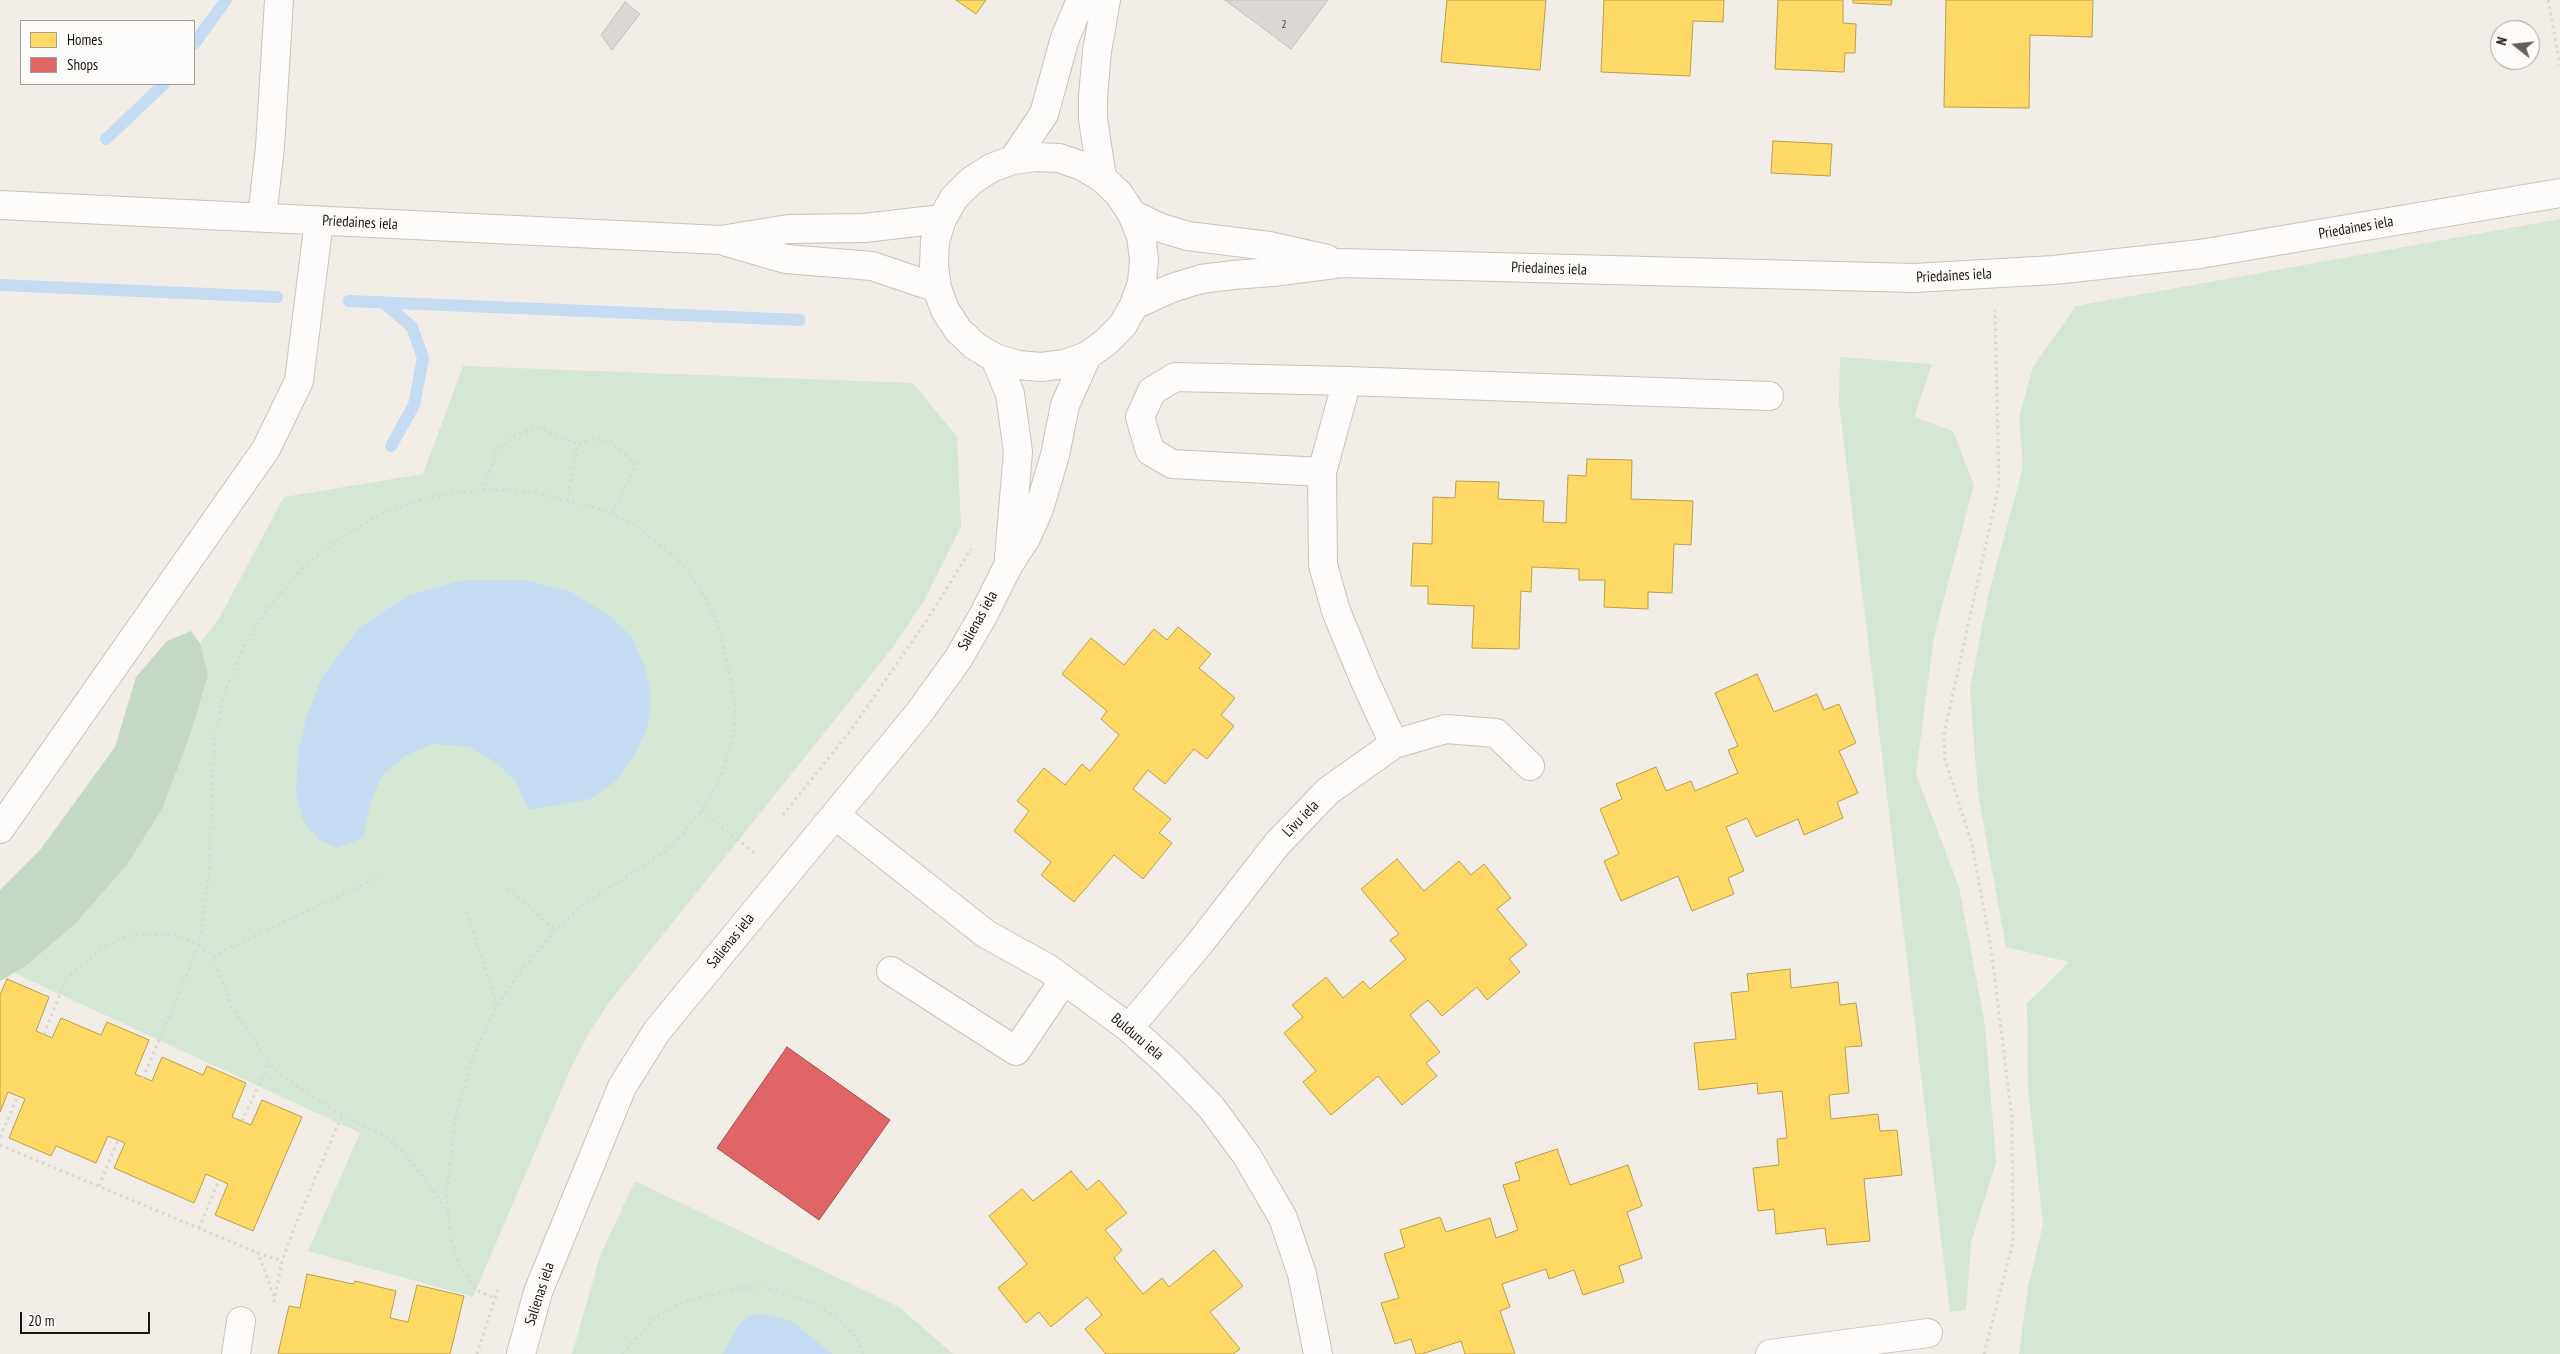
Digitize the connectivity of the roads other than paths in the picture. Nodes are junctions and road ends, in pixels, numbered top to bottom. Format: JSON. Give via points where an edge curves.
{"nodes":[{"id":1,"x":279,"y":0,"type":"edge"},
{"id":2,"x":1081,"y":0,"type":"edge"},
{"id":3,"x":1106,"y":0,"type":"edge"},
{"id":4,"x":1013,"y":160,"type":"junction"},
{"id":5,"x":1102,"y":178,"type":"junction"},
{"id":6,"x":2560,"y":193,"type":"edge"},
{"id":7,"x":0,"y":205,"type":"edge"},
{"id":8,"x":1132,"y":214,"type":"junction"},
{"id":9,"x":262,"y":217,"type":"junction"},
{"id":10,"x":942,"y":219,"type":"junction"},
{"id":11,"x":319,"y":221,"type":"junction"},
{"id":12,"x":721,"y":240,"type":"junction"},
{"id":13,"x":1343,"y":263,"type":"junction"},
{"id":14,"x":937,"y":288,"type":"junction"},
{"id":15,"x":1134,"y":305,"type":"junction"},
{"id":16,"x":1087,"y":356,"type":"junction"},
{"id":17,"x":995,"y":358,"type":"junction"},
{"id":18,"x":1347,"y":381,"type":"junction"},
{"id":19,"x":1770,"y":396,"type":"dead end"},
{"id":20,"x":1322,"y":472,"type":"junction"},
{"id":21,"x":1008,"y":566,"type":"junction"},
{"id":22,"x":1394,"y":744,"type":"junction"},
{"id":23,"x":1530,"y":766,"type":"dead end"},
{"id":24,"x":835,"y":815,"type":"junction"},
{"id":25,"x":0,"y":829,"type":"edge"},
{"id":26,"x":891,"y":971,"type":"dead end"},
{"id":27,"x":1064,"y":980,"type":"junction"},
{"id":28,"x":1129,"y":1028,"type":"junction"},
{"id":29,"x":241,"y":1321,"type":"dead end"},
{"id":30,"x":1928,"y":1333,"type":"dead end"},
{"id":31,"x":236,"y":1354,"type":"edge"},
{"id":32,"x":521,"y":1354,"type":"edge"},
{"id":33,"x":1318,"y":1354,"type":"edge"},
{"id":34,"x":1770,"y":1354,"type":"edge"}],
"edges":[{"from":1,"to":9,"type":"street","via":[[270,148]]},
{"from":2,"to":4,"type":"street","via":[[1065,38],[1044,114]]},
{"from":3,"to":5,"type":"street","via":[[1093,97]]},
{"from":4,"to":5,"type":"street","via":[[1059,158]]},
{"from":4,"to":10,"type":"street","via":[[991,168],[971,181],[954,198]]},
{"from":5,"to":8,"type":"street","via":[[1119,194]]},
{"from":6,"to":13,"type":"street","name":"Priedaines iela","via":[[2200,254],[1994,274],[1914,278]]},
{"from":7,"to":9,"type":"street","name":"Priedaines iela"},
{"from":8,"to":13,"type":"street","via":[[1188,236],[1269,246]]},
{"from":8,"to":15,"type":"street","via":[[1141,236],[1144,259],[1142,283]]},
{"from":9,"to":11,"type":"street","name":"Priedaines iela"},
{"from":10,"to":12,"type":"street","via":[[864,228],[788,229]]},
{"from":10,"to":14,"type":"street","via":[[935,241]]},
{"from":11,"to":12,"type":"street","name":"Priedaines iela"},
{"from":11,"to":25,"type":"street","via":[[299,382],[266,449]]},
{"from":12,"to":14,"type":"street","via":[[786,259],[872,266]]},
{"from":13,"to":15,"type":"street","via":[[1201,279]]},
{"from":14,"to":17,"type":"street","via":[[945,310],[958,330]]},
{"from":15,"to":16,"type":"street","via":[[1122,325]]},
{"from":16,"to":17,"type":"street","via":[[1065,364],[1041,367]]},
{"from":16,"to":21,"type":"street","name":"Salienas iela","via":[[1065,405],[1039,509]]},
{"from":17,"to":21,"type":"street","via":[[1010,394],[1018,452]]},
{"from":18,"to":19,"type":"street"},
{"from":18,"to":20,"type":"street"},
{"from":18,"to":20,"type":"street","via":[[1175,377],[1152,391],[1140,417],[1150,451],[1172,464]]},
{"from":20,"to":22,"type":"street","via":[[1323,565],[1336,611]]},
{"from":21,"to":24,"type":"street","name":"Salienas iela","via":[[958,659],[919,713]]},
{"from":22,"to":23,"type":"street","name":"Līvu iela","via":[[1446,729],[1496,733]]},
{"from":22,"to":28,"type":"street","name":"Līvu iela","via":[[1328,791],[1277,844]]},
{"from":24,"to":27,"type":"street","name":"Bulduru iela","via":[[986,934]]},
{"from":24,"to":32,"type":"street","name":"Salienas iela","via":[[657,1032],[622,1086],[538,1292]]},
{"from":26,"to":27,"type":"street","via":[[1016,1051]]},
{"from":27,"to":28,"type":"street","name":"Bulduru iela"},
{"from":28,"to":33,"type":"street","name":"Bulduru iela","via":[[1211,1107],[1247,1156],[1283,1218],[1302,1274]]},
{"from":29,"to":31,"type":"street"},
{"from":30,"to":34,"type":"street"}]}
